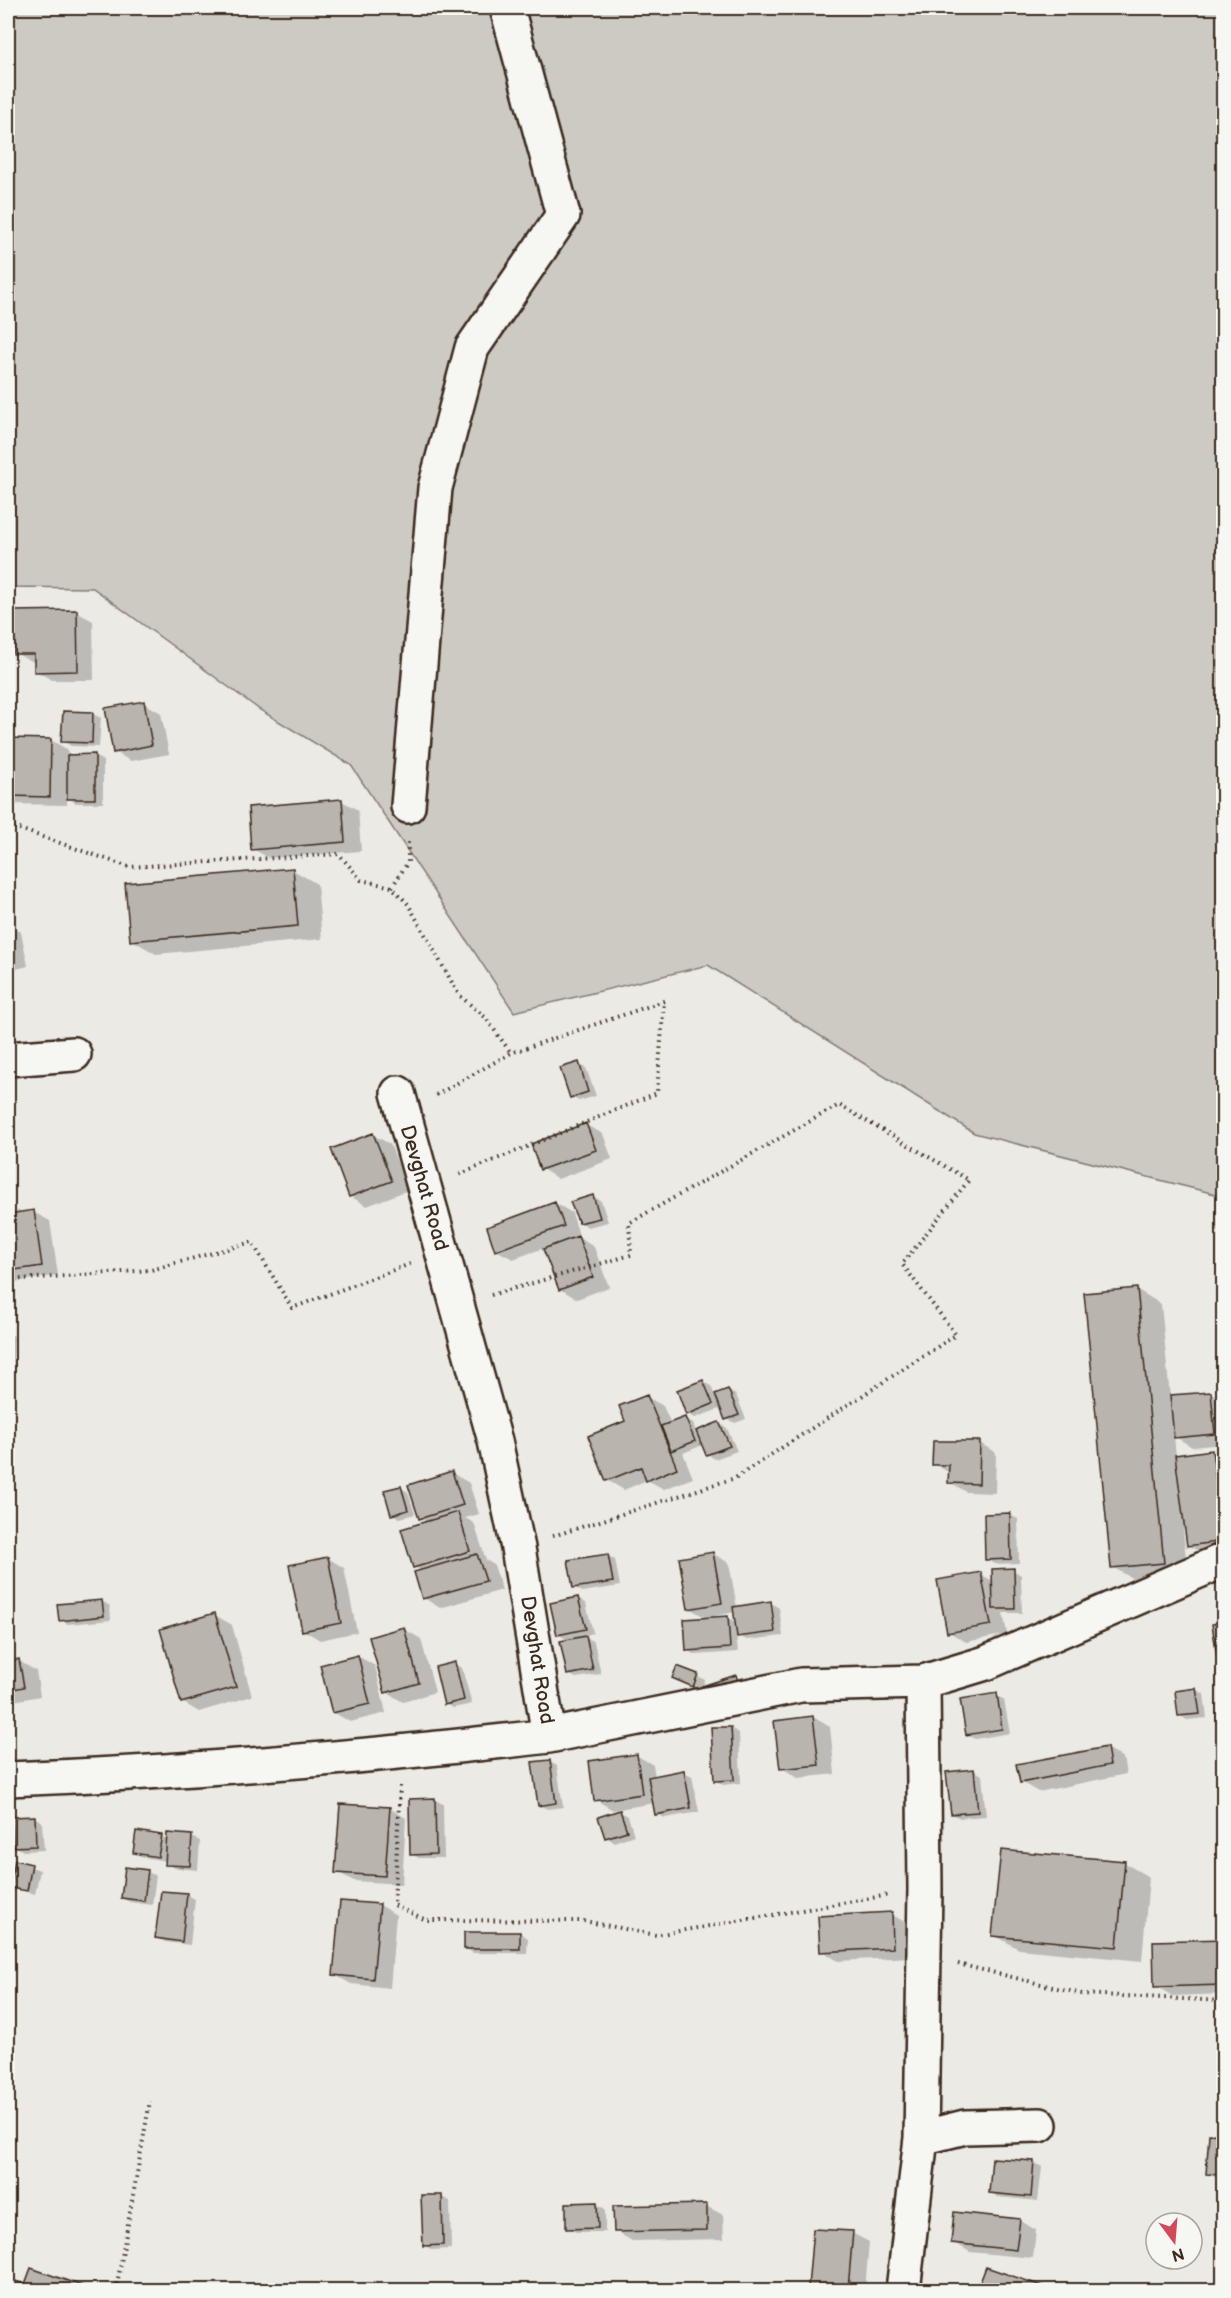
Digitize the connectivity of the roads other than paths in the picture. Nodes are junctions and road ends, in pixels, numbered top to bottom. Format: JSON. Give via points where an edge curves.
{"nodes":[{"id":1,"x":507,"y":8,"type":"edge"},
{"id":2,"x":408,"y":806,"type":"road end"},
{"id":3,"x":74,"y":1054,"type":"dead end"},
{"id":4,"x":8,"y":1059,"type":"edge"},
{"id":5,"x":398,"y":1093,"type":"dead end"},
{"id":6,"x":1224,"y":1560,"type":"edge"},
{"id":7,"x":923,"y":1683,"type":"junction"},
{"id":8,"x":549,"y":1736,"type":"junction"},
{"id":9,"x":8,"y":1779,"type":"edge"},
{"id":10,"x":1040,"y":2125,"type":"dead end"},
{"id":11,"x":921,"y":2138,"type":"junction"},
{"id":12,"x":903,"y":2290,"type":"edge"}],
"edges":[{"from":1,"to":2,"type":"street","via":[[563,215],[472,348],[435,488]]},
{"from":3,"to":4,"type":"street"},
{"from":5,"to":8,"type":"street","name":"Devghat Road","via":[[495,1441],[518,1548]]},
{"from":6,"to":7,"type":"street","via":[[986,1663]]},
{"from":7,"to":8,"type":"street","via":[[801,1685]]},
{"from":7,"to":11,"type":"street","via":[[926,1889]]},
{"from":8,"to":9,"type":"street","name":"Devghat Road","via":[[402,1753],[147,1773]]},
{"from":10,"to":11,"type":"street","via":[[965,2127]]},
{"from":11,"to":12,"type":"street"}]}
